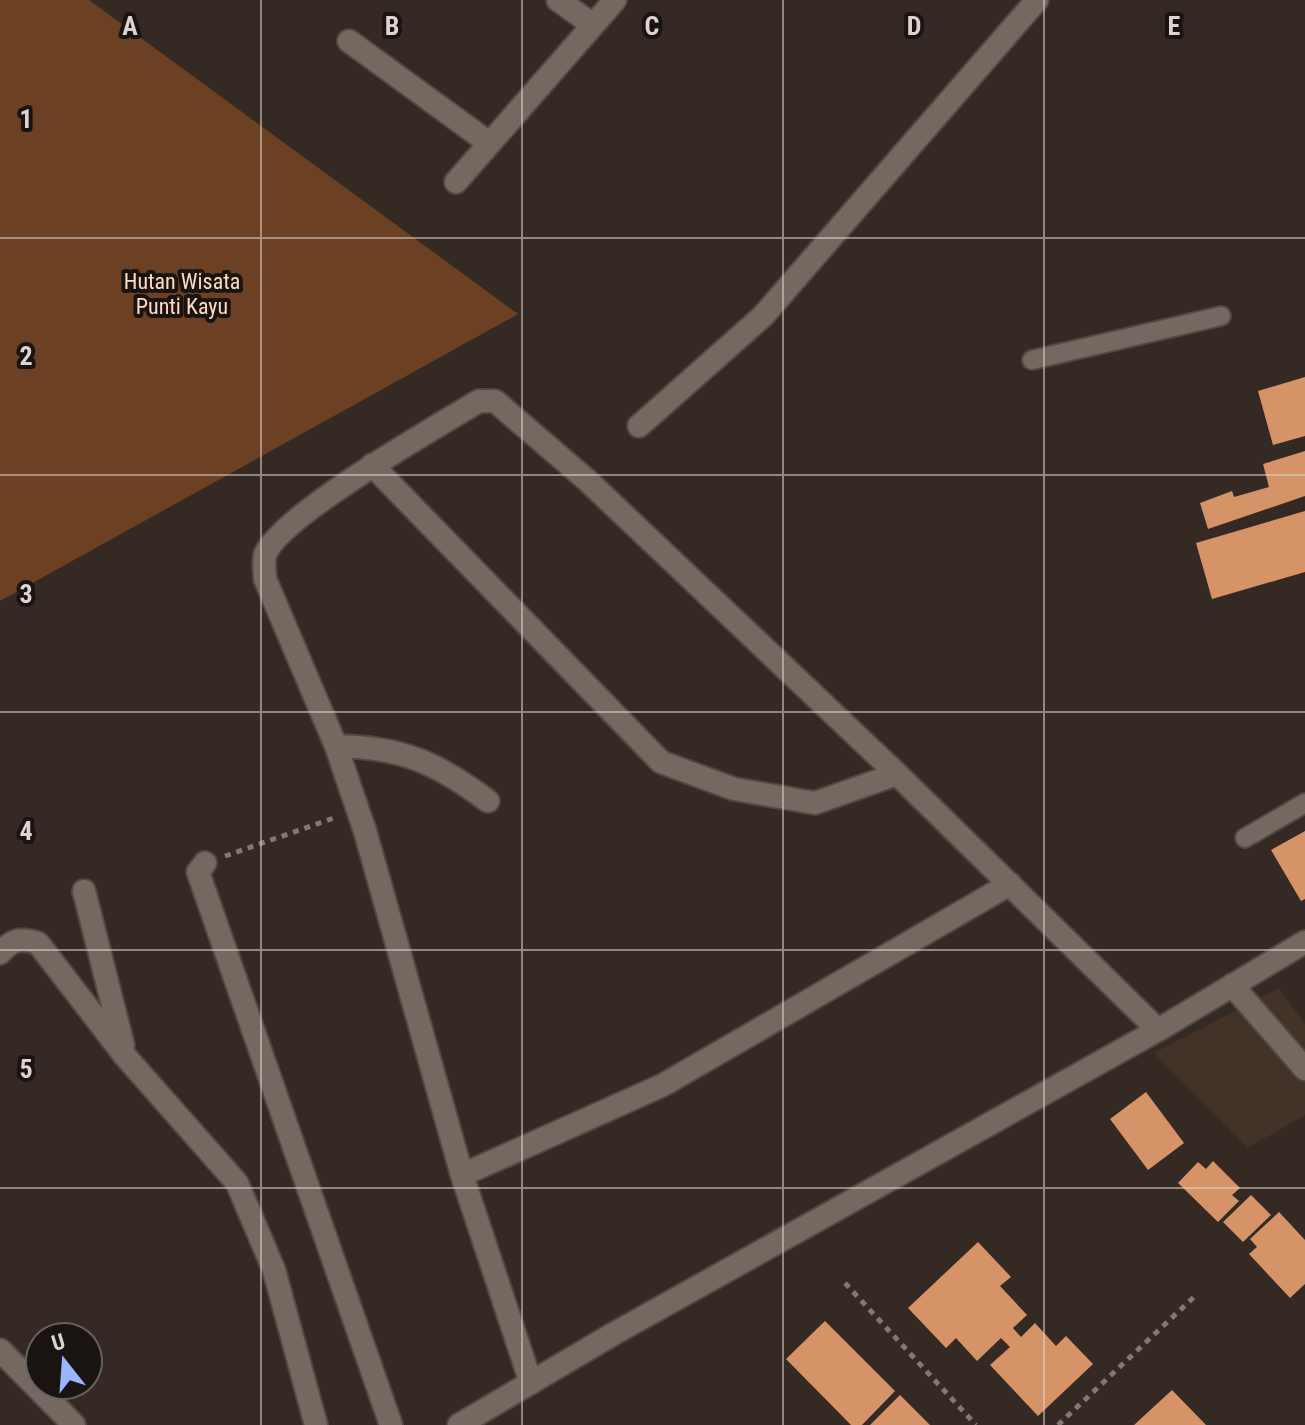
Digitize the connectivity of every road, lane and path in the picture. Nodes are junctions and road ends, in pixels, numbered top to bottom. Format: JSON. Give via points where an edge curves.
{"nodes":[{"id":1,"x":558,"y":0,"type":"edge"},
{"id":2,"x":615,"y":0,"type":"edge"},
{"id":3,"x":1037,"y":0,"type":"edge"},
{"id":4,"x":593,"y":25,"type":"junction"},
{"id":5,"x":349,"y":41,"type":"dead end"},
{"id":6,"x":489,"y":143,"type":"junction"},
{"id":7,"x":456,"y":182,"type":"dead end"},
{"id":8,"x":1221,"y":316,"type":"dead end"},
{"id":9,"x":1032,"y":360,"type":"dead end"},
{"id":10,"x":639,"y":426,"type":"dead end"},
{"id":11,"x":372,"y":465,"type":"junction"},
{"id":12,"x":336,"y":746,"type":"junction"},
{"id":13,"x":897,"y":774,"type":"junction"},
{"id":14,"x":488,"y":801,"type":"dead end"},
{"id":15,"x":1305,"y":803,"type":"edge"},
{"id":16,"x":356,"y":811,"type":"junction"},
{"id":17,"x":1245,"y":838,"type":"dead end"},
{"id":18,"x":205,"y":863,"type":"joint"},
{"id":19,"x":1010,"y":884,"type":"junction"},
{"id":20,"x":84,"y":891,"type":"dead end"},
{"id":21,"x":1305,"y":942,"type":"edge"},
{"id":22,"x":0,"y":953,"type":"edge"},
{"id":23,"x":1232,"y":985,"type":"junction"},
{"id":24,"x":1158,"y":1030,"type":"junction"},
{"id":25,"x":125,"y":1056,"type":"junction"},
{"id":26,"x":1305,"y":1069,"type":"edge"},
{"id":27,"x":462,"y":1175,"type":"junction"},
{"id":28,"x":845,"y":1283,"type":"dead end"},
{"id":29,"x":1195,"y":1296,"type":"dead end"},
{"id":30,"x":0,"y":1350,"type":"edge"},
{"id":31,"x":531,"y":1383,"type":"junction"},
{"id":32,"x":74,"y":1425,"type":"edge"},
{"id":33,"x":316,"y":1425,"type":"edge"},
{"id":34,"x":391,"y":1425,"type":"edge"},
{"id":35,"x":459,"y":1425,"type":"edge"},
{"id":36,"x":976,"y":1425,"type":"edge"},
{"id":37,"x":1058,"y":1425,"type":"edge"}],
"edges":[{"from":1,"to":4,"type":"street"},
{"from":2,"to":4,"type":"street"},
{"from":3,"to":10,"type":"street","via":[[763,316]]},
{"from":4,"to":6,"type":"street"},
{"from":5,"to":6,"type":"street"},
{"from":6,"to":7,"type":"street"},
{"from":8,"to":9,"type":"lane"},
{"from":11,"to":12,"type":"street","via":[[280,533],[265,555],[265,579]]},
{"from":11,"to":13,"type":"street","via":[[661,762],[734,789],[815,803]]},
{"from":11,"to":13,"type":"street","via":[[479,401],[495,401],[588,481]]},
{"from":12,"to":14,"type":"street","via":[[410,756],[446,770]]},
{"from":12,"to":16,"type":"street"},
{"from":13,"to":19,"type":"street"},
{"from":15,"to":17,"type":"lane"},
{"from":16,"to":18,"type":"path"},
{"from":16,"to":27,"type":"street"},
{"from":18,"to":34,"type":"street","via":[[198,872]]},
{"from":19,"to":24,"type":"street"},
{"from":19,"to":27,"type":"street","via":[[663,1085]]},
{"from":20,"to":25,"type":"street"},
{"from":21,"to":23,"type":"street"},
{"from":22,"to":25,"type":"street","via":[[22,938],[38,943]]},
{"from":23,"to":24,"type":"street"},
{"from":23,"to":26,"type":"street"},
{"from":24,"to":31,"type":"street"},
{"from":25,"to":33,"type":"street","via":[[237,1183],[274,1270]]},
{"from":27,"to":31,"type":"street"},
{"from":28,"to":36,"type":"path"},
{"from":29,"to":37,"type":"path"},
{"from":30,"to":32,"type":"street"},
{"from":31,"to":35,"type":"street"}]}
